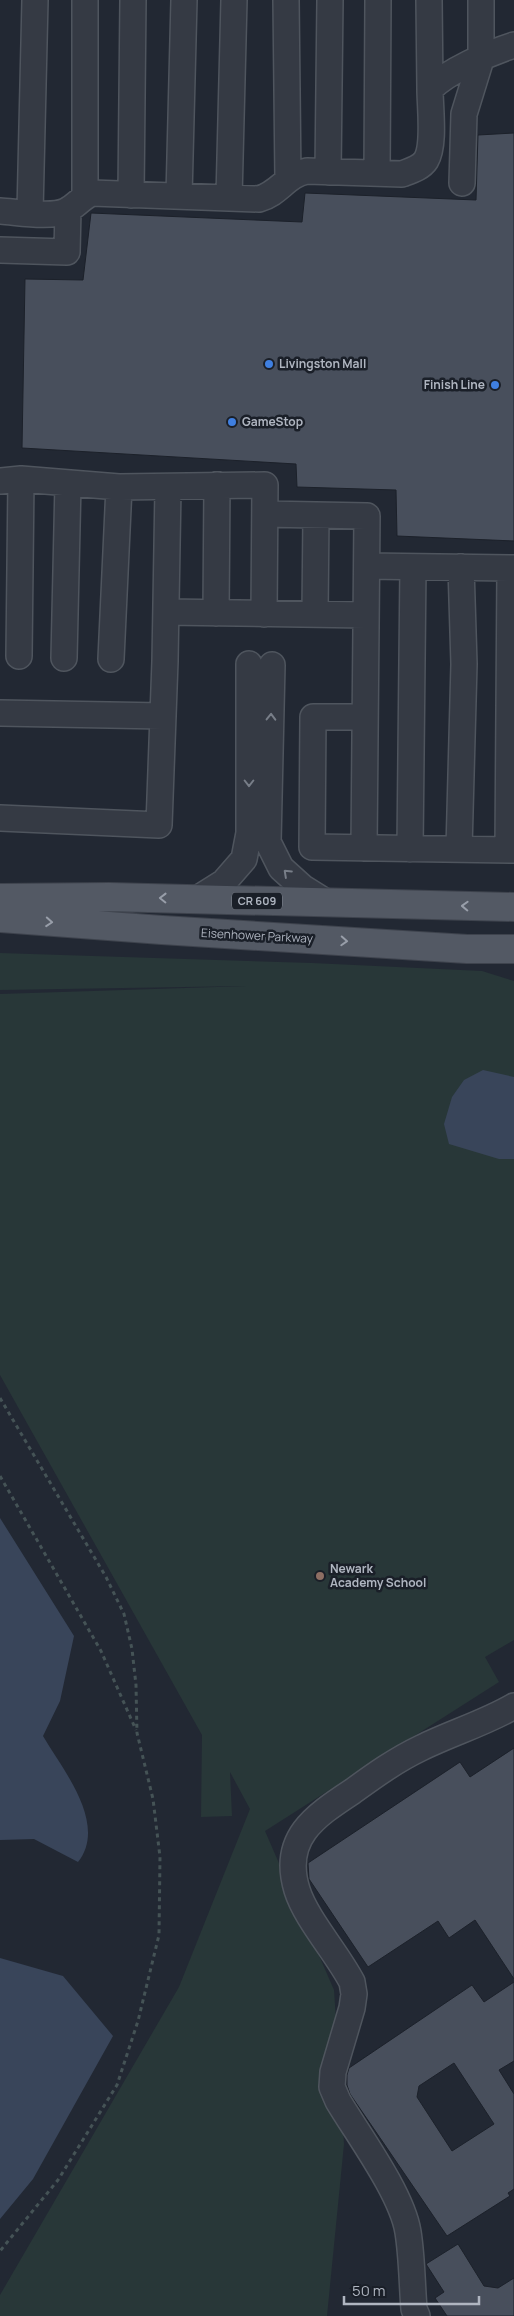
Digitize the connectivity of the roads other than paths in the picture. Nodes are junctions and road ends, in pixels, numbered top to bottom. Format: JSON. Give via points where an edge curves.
{"nodes":[{"id":1,"x":35,"y":0,"type":"edge"},
{"id":2,"x":85,"y":0,"type":"edge"},
{"id":3,"x":133,"y":0,"type":"edge"},
{"id":4,"x":184,"y":0,"type":"edge"},
{"id":5,"x":234,"y":0,"type":"edge"},
{"id":6,"x":286,"y":0,"type":"edge"},
{"id":7,"x":330,"y":0,"type":"edge"},
{"id":8,"x":378,"y":0,"type":"edge"},
{"id":9,"x":429,"y":0,"type":"edge"},
{"id":10,"x":481,"y":0,"type":"edge"},
{"id":11,"x":514,"y":45,"type":"edge"},
{"id":12,"x":481,"y":60,"type":"junction"},
{"id":13,"x":430,"y":89,"type":"junction"},
{"id":14,"x":328,"y":172,"type":"junction"},
{"id":15,"x":377,"y":173,"type":"junction"},
{"id":16,"x":288,"y":180,"type":"junction"},
{"id":17,"x":462,"y":183,"type":"dead end"},
{"id":18,"x":131,"y":195,"type":"junction"},
{"id":19,"x":179,"y":196,"type":"junction"},
{"id":20,"x":229,"y":198,"type":"junction"},
{"id":21,"x":76,"y":203,"type":"junction"},
{"id":22,"x":0,"y":211,"type":"edge"},
{"id":23,"x":30,"y":212,"type":"junction"},
{"id":24,"x":0,"y":250,"type":"edge"},
{"id":25,"x":11,"y":480,"type":"edge"},
{"id":26,"x":68,"y":483,"type":"junction"},
{"id":27,"x":217,"y":485,"type":"junction"},
{"id":28,"x":119,"y":487,"type":"junction"},
{"id":29,"x":168,"y":488,"type":"junction"},
{"id":30,"x":265,"y":514,"type":"junction"},
{"id":31,"x":316,"y":515,"type":"junction"},
{"id":32,"x":367,"y":566,"type":"junction"},
{"id":33,"x":413,"y":567,"type":"junction"},
{"id":34,"x":461,"y":567,"type":"junction"},
{"id":35,"x":512,"y":568,"type":"edge"},
{"id":36,"x":166,"y":612,"type":"junction"},
{"id":37,"x":216,"y":613,"type":"junction"},
{"id":38,"x":264,"y":614,"type":"junction"},
{"id":39,"x":315,"y":614,"type":"junction"},
{"id":40,"x":366,"y":615,"type":"junction"},
{"id":41,"x":19,"y":656,"type":"dead end"},
{"id":42,"x":64,"y":658,"type":"dead end"},
{"id":43,"x":111,"y":659,"type":"dead end"},
{"id":44,"x":0,"y":713,"type":"edge"},
{"id":45,"x":163,"y":716,"type":"junction"},
{"id":46,"x":365,"y":717,"type":"junction"},
{"id":47,"x":0,"y":818,"type":"edge"},
{"id":48,"x":364,"y":848,"type":"junction"},
{"id":49,"x":410,"y":849,"type":"junction"},
{"id":50,"x":459,"y":849,"type":"junction"},
{"id":51,"x":511,"y":850,"type":"edge"},
{"id":52,"x":0,"y":898,"type":"edge"},
{"id":53,"x":197,"y":899,"type":"junction"},
{"id":54,"x":326,"y":902,"type":"junction"},
{"id":55,"x":514,"y":907,"type":"edge"},
{"id":56,"x":0,"y":918,"type":"edge"},
{"id":57,"x":467,"y":949,"type":"junction"},
{"id":58,"x":514,"y":949,"type":"edge"},
{"id":59,"x":514,"y":966,"type":"edge"},
{"id":60,"x":514,"y":1706,"type":"edge"},
{"id":61,"x":417,"y":2316,"type":"edge"}],
"edges":[{"from":1,"to":23,"type":"lane"},
{"from":2,"to":21,"type":"lane"},
{"from":3,"to":18,"type":"lane"},
{"from":4,"to":19,"type":"lane"},
{"from":5,"to":20,"type":"lane"},
{"from":6,"to":16,"type":"lane"},
{"from":7,"to":14,"type":"lane"},
{"from":8,"to":15,"type":"lane"},
{"from":9,"to":13,"type":"lane"},
{"from":10,"to":12,"type":"lane"},
{"from":11,"to":12,"type":"lane"},
{"from":12,"to":13,"type":"lane"},
{"from":12,"to":17,"type":"lane","via":[[464,114]]},
{"from":13,"to":15,"type":"lane","via":[[430,149],[425,162],[402,174]]},
{"from":14,"to":15,"type":"lane"},
{"from":14,"to":16,"type":"lane","via":[[296,173]]},
{"from":16,"to":20,"type":"lane","via":[[271,196]]},
{"from":18,"to":19,"type":"lane"},
{"from":18,"to":21,"type":"lane","via":[[92,193]]},
{"from":19,"to":20,"type":"lane"},
{"from":21,"to":23,"type":"lane","via":[[58,214]]},
{"from":21,"to":24,"type":"lane","via":[[67,252]]},
{"from":22,"to":23,"type":"lane"},
{"from":25,"to":26,"type":"lane"},
{"from":25,"to":41,"type":"lane"},
{"from":26,"to":28,"type":"lane"},
{"from":26,"to":42,"type":"lane"},
{"from":27,"to":29,"type":"lane"},
{"from":27,"to":30,"type":"lane","via":[[265,485]]},
{"from":27,"to":37,"type":"lane"},
{"from":28,"to":29,"type":"lane"},
{"from":28,"to":43,"type":"lane"},
{"from":29,"to":36,"type":"lane"},
{"from":30,"to":31,"type":"lane"},
{"from":30,"to":38,"type":"lane"},
{"from":31,"to":32,"type":"lane","via":[[367,516]]},
{"from":31,"to":39,"type":"lane"},
{"from":32,"to":33,"type":"lane"},
{"from":32,"to":40,"type":"lane"},
{"from":33,"to":34,"type":"lane"},
{"from":33,"to":49,"type":"lane"},
{"from":34,"to":35,"type":"lane"},
{"from":34,"to":50,"type":"lane","via":[[464,664]]},
{"from":35,"to":51,"type":"lane"},
{"from":36,"to":37,"type":"lane"},
{"from":36,"to":45,"type":"lane"},
{"from":37,"to":38,"type":"lane"},
{"from":38,"to":39,"type":"lane"},
{"from":39,"to":40,"type":"lane"},
{"from":40,"to":46,"type":"lane"},
{"from":44,"to":45,"type":"lane"},
{"from":45,"to":47,"type":"lane","via":[[158,825]]},
{"from":46,"to":48,"type":"lane"},
{"from":46,"to":48,"type":"lane","via":[[313,718],[312,847]]},
{"from":48,"to":49,"type":"lane"},
{"from":49,"to":50,"type":"lane"},
{"from":50,"to":51,"type":"lane"},
{"from":53,"to":52,"type":"main road","number":"CR 609","one_way":true},
{"from":53,"to":54,"type":"main road","number":"CR 609"},
{"from":54,"to":53,"type":"lane","one_way":true,"via":[[281,868],[268,842],[260,665],[249,833],[244,860],[224,882]]},
{"from":55,"to":54,"type":"main road","number":"CR 609","one_way":true},
{"from":56,"to":57,"type":"main road","name":"Eisenhower Parkway","one_way":true},
{"from":57,"to":58,"type":"main road","name":"Eisenhower Parkway"},
{"from":57,"to":59,"type":"main road"},
{"from":60,"to":61,"type":"lane","via":[[394,1762],[310,1822],[300,1837],[294,1857],[294,1872],[301,1898],[352,1982],[352,2008],[332,2087],[403,2213]]}]}
